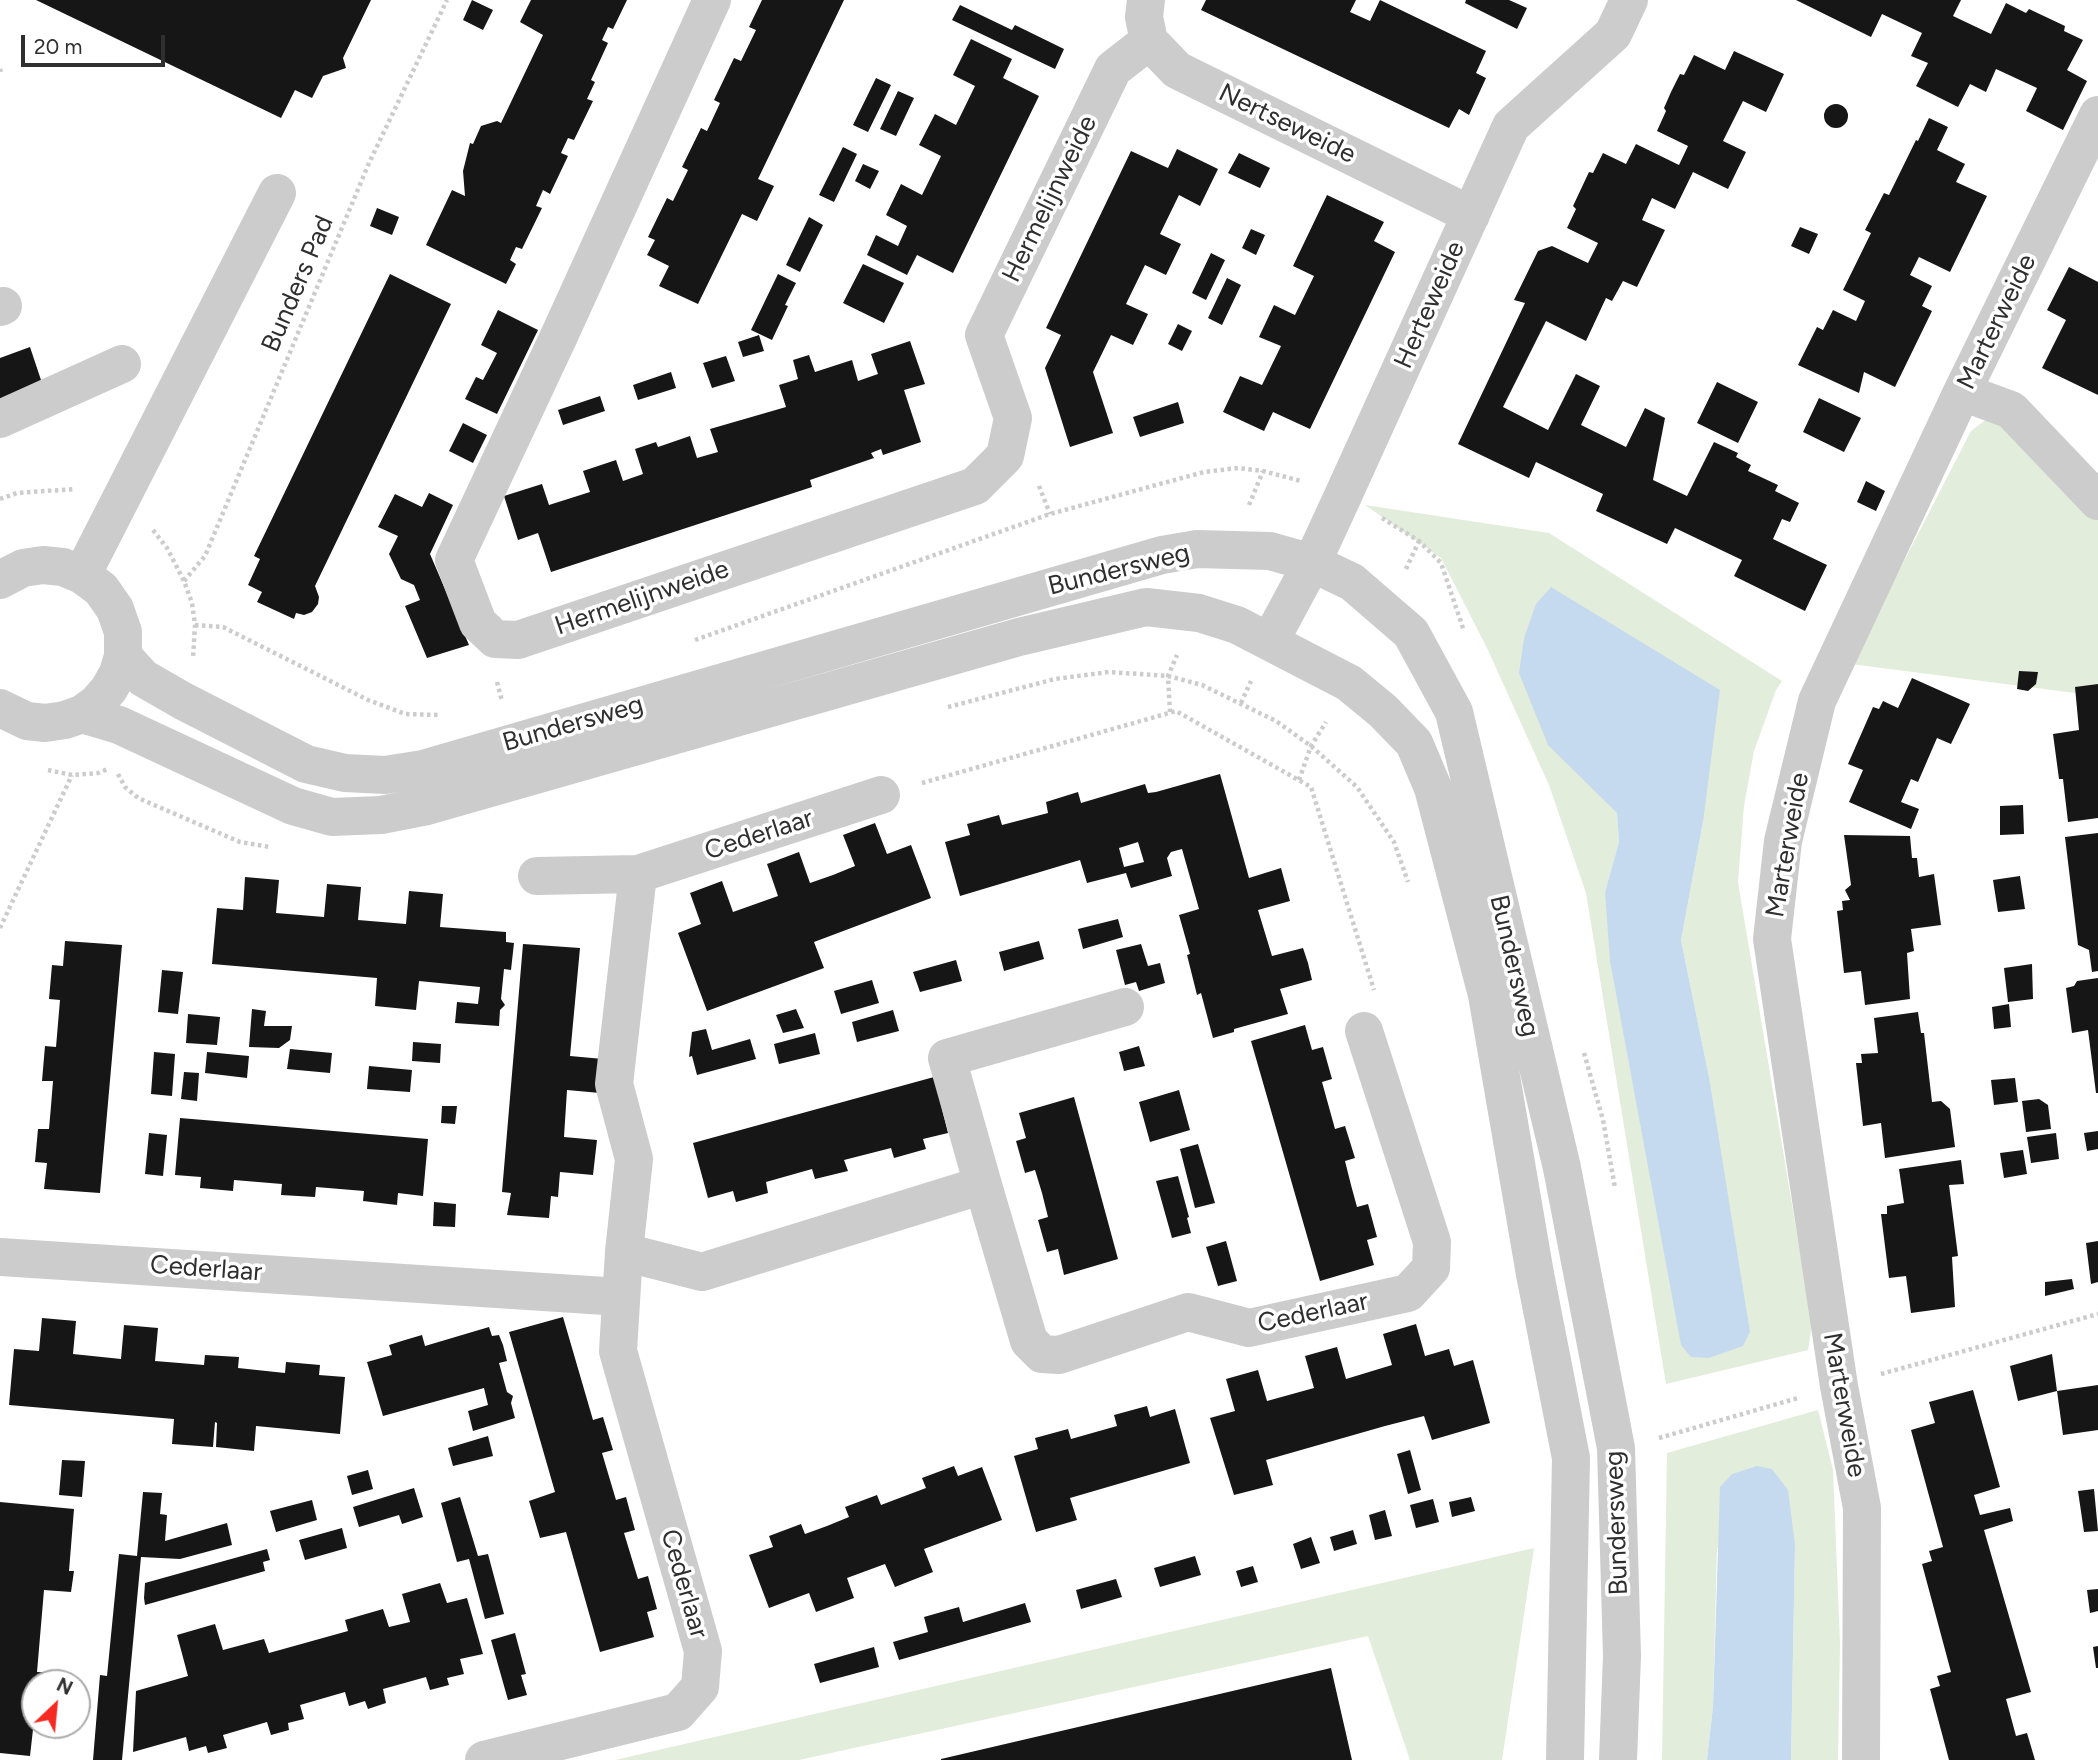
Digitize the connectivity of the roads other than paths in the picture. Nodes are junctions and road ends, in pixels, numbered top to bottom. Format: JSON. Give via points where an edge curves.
{"nodes":[{"id":1,"x":712,"y":0,"type":"edge"},
{"id":2,"x":1146,"y":0,"type":"edge"},
{"id":3,"x":1629,"y":0,"type":"edge"},
{"id":4,"x":1149,"y":41,"type":"junction"},
{"id":5,"x":2098,"y":115,"type":"edge"},
{"id":6,"x":277,"y":193,"type":"dead end"},
{"id":7,"x":1471,"y":215,"type":"junction"},
{"id":8,"x":122,"y":364,"type":"dead end"},
{"id":9,"x":1962,"y":392,"type":"junction"},
{"id":10,"x":0,"y":419,"type":"edge"},
{"id":11,"x":2098,"y":502,"type":"edge"},
{"id":12,"x":1312,"y":563,"type":"junction"},
{"id":13,"x":82,"y":575,"type":"junction"},
{"id":14,"x":0,"y":580,"type":"edge"},
{"id":15,"x":1270,"y":641,"type":"junction"},
{"id":16,"x":123,"y":656,"type":"junction"},
{"id":17,"x":82,"y":714,"type":"junction"},
{"id":18,"x":3,"y":718,"type":"edge"},
{"id":19,"x":881,"y":795,"type":"road end"},
{"id":20,"x":638,"y":874,"type":"junction"},
{"id":21,"x":537,"y":876,"type":"dead end"},
{"id":22,"x":1125,"y":1007,"type":"dead end"},
{"id":23,"x":1364,"y":1031,"type":"road end"},
{"id":24,"x":983,"y":1185,"type":"junction"},
{"id":25,"x":624,"y":1252,"type":"junction"},
{"id":26,"x":0,"y":1256,"type":"edge"},
{"id":27,"x":621,"y":1297,"type":"junction"},
{"id":28,"x":484,"y":1760,"type":"edge"},
{"id":29,"x":1565,"y":1760,"type":"edge"},
{"id":30,"x":1618,"y":1760,"type":"edge"},
{"id":31,"x":1861,"y":1760,"type":"edge"}],
"edges":[{"from":1,"to":4,"type":"street","name":"Hermelijnweide","via":[[454,560],[478,623],[495,639],[518,639],[975,486],[1005,456],[1013,418],[984,335],[1113,69]]},
{"from":2,"to":4,"type":"street"},
{"from":3,"to":7,"type":"street","name":"Herteweide","via":[[1613,34],[1511,125]]},
{"from":4,"to":7,"type":"street","name":"Nertseweide","via":[[1177,70]]},
{"from":5,"to":9,"type":"street","name":"Marterweide"},
{"from":6,"to":13,"type":"street"},
{"from":7,"to":12,"type":"street","name":"Herteweide"},
{"from":8,"to":10,"type":"street"},
{"from":9,"to":11,"type":"street","via":[[2011,410]]},
{"from":9,"to":31,"type":"street","name":"Marterweide","via":[[1817,701],[1783,841],[1772,939],[1839,1386],[1862,1508]]},
{"from":12,"to":15,"type":"street","name":"Herteweide"},
{"from":12,"to":16,"type":"street","name":"Bundersweg","via":[[1270,551],[1230,548],[1162,555],[423,769],[385,775],[345,773],[306,764],[143,678]]},
{"from":12,"to":30,"type":"street","name":"Bundersweg","via":[[1352,582],[1411,632],[1454,712],[1562,1168],[1616,1448],[1622,1656]]},
{"from":13,"to":14,"type":"street","via":[[43,565],[23,568]]},
{"from":13,"to":16,"type":"street","via":[[101,589],[115,609],[123,632]]},
{"from":15,"to":17,"type":"street","name":"Bundersweg","via":[[1199,612],[1146,607],[1019,637],[382,815],[332,817],[293,806],[119,726]]},
{"from":15,"to":29,"type":"street","name":"Bundersweg","via":[[1349,683],[1383,711],[1414,743],[1433,788],[1487,995],[1571,1458]]},
{"from":16,"to":17,"type":"street","via":[[109,689]]},
{"from":17,"to":18,"type":"street","via":[[46,723]]},
{"from":19,"to":20,"type":"street","name":"Cederlaar"},
{"from":20,"to":21,"type":"street","name":"Cederlaar"},
{"from":20,"to":25,"type":"street","name":"Cederlaar","via":[[614,1084],[634,1159]]},
{"from":22,"to":24,"type":"street","name":"Cederlaar","via":[[947,1058]]},
{"from":23,"to":24,"type":"street","name":"Cederlaar","via":[[1433,1242],[1431,1268],[1408,1293],[1249,1328],[1188,1312],[1059,1355],[1042,1354],[1029,1341]]},
{"from":24,"to":25,"type":"street","via":[[702,1272]]},
{"from":25,"to":27,"type":"street","name":"Cederlaar"},
{"from":26,"to":27,"type":"street","name":"Cederlaar"},
{"from":27,"to":28,"type":"street","name":"Cederlaar","via":[[618,1351],[703,1651],[700,1688],[678,1712]]}]}
